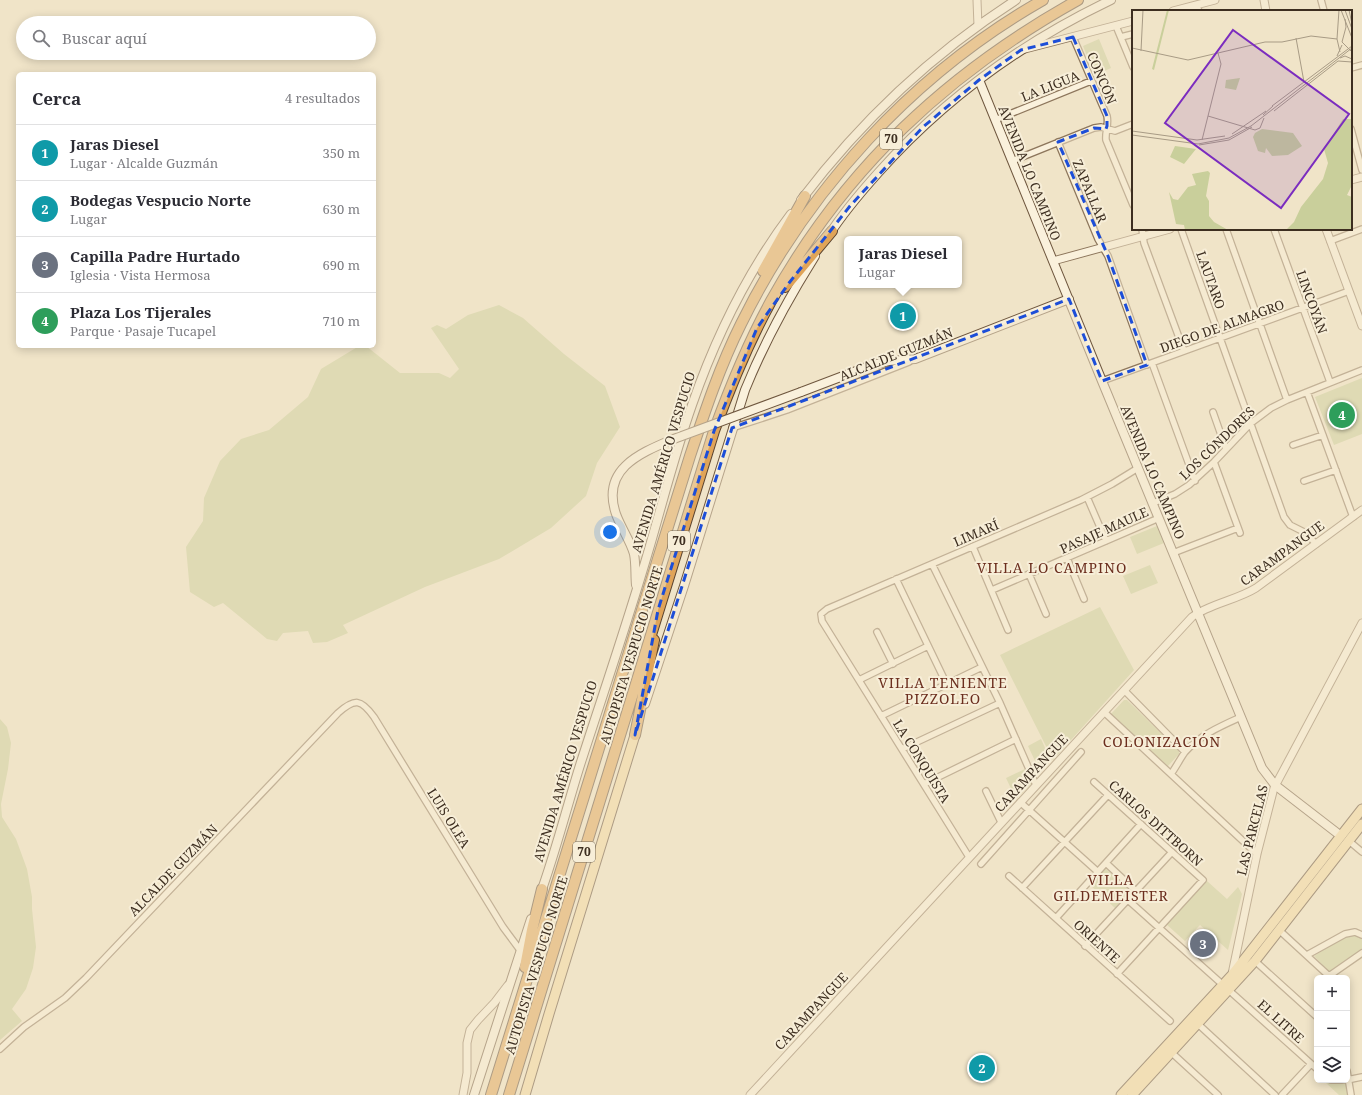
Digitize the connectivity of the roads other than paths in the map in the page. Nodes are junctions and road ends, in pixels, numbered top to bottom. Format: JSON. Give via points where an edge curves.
{"nodes":[{"id":1,"x":977,"y":0,"type":"edge"},
{"id":2,"x":1016,"y":0,"type":"edge"},
{"id":3,"x":1043,"y":0,"type":"edge"},
{"id":4,"x":1078,"y":0,"type":"edge"},
{"id":5,"x":1111,"y":0,"type":"edge"},
{"id":6,"x":1215,"y":0,"type":"edge"},
{"id":7,"x":1264,"y":0,"type":"edge"},
{"id":8,"x":1321,"y":0,"type":"edge"},
{"id":9,"x":1197,"y":8,"type":"edge"},
{"id":10,"x":1180,"y":10,"type":"edge"},
{"id":11,"x":1266,"y":10,"type":"edge"},
{"id":12,"x":1324,"y":10,"type":"edge"},
{"id":13,"x":1132,"y":21,"type":"edge"},
{"id":14,"x":978,"y":26,"type":"junction"},
{"id":15,"x":1116,"y":26,"type":"junction"},
{"id":16,"x":1132,"y":34,"type":"edge"},
{"id":17,"x":1073,"y":37,"type":"junction"},
{"id":18,"x":1121,"y":37,"type":"junction"},
{"id":19,"x":1021,"y":50,"type":"junction"},
{"id":20,"x":1132,"y":64,"type":"edge"},
{"id":21,"x":1362,"y":65,"type":"edge"},
{"id":22,"x":1352,"y":68,"type":"edge"},
{"id":23,"x":979,"y":80,"type":"junction"},
{"id":24,"x":1092,"y":81,"type":"junction"},
{"id":25,"x":996,"y":120,"type":"junction"},
{"id":26,"x":1132,"y":124,"type":"edge"},
{"id":27,"x":1106,"y":129,"type":"junction"},
{"id":28,"x":1352,"y":133,"type":"edge"},
{"id":29,"x":1058,"y":142,"type":"junction"},
{"id":30,"x":1012,"y":161,"type":"junction"},
{"id":31,"x":1362,"y":170,"type":"edge"},
{"id":32,"x":1362,"y":177,"type":"edge"},
{"id":33,"x":1352,"y":180,"type":"edge"},
{"id":34,"x":805,"y":196,"type":"junction"},
{"id":35,"x":1132,"y":203,"type":"edge"},
{"id":36,"x":1163,"y":230,"type":"edge"},
{"id":37,"x":1181,"y":230,"type":"edge"},
{"id":38,"x":1226,"y":230,"type":"edge"},
{"id":39,"x":1274,"y":230,"type":"edge"},
{"id":40,"x":1326,"y":230,"type":"edge"},
{"id":41,"x":1362,"y":230,"type":"edge"},
{"id":42,"x":832,"y":231,"type":"junction"},
{"id":43,"x":1143,"y":233,"type":"edge"},
{"id":44,"x":1330,"y":241,"type":"junction"},
{"id":45,"x":1103,"y":247,"type":"junction"},
{"id":46,"x":1053,"y":261,"type":"junction"},
{"id":47,"x":1349,"y":292,"type":"junction"},
{"id":48,"x":1068,"y":299,"type":"junction"},
{"id":49,"x":1359,"y":306,"type":"edge"},
{"id":50,"x":1303,"y":308,"type":"junction"},
{"id":51,"x":1260,"y":324,"type":"junction"},
{"id":52,"x":740,"y":325,"type":"junction"},
{"id":53,"x":1362,"y":326,"type":"edge"},
{"id":54,"x":757,"y":328,"type":"junction"},
{"id":55,"x":1220,"y":338,"type":"junction"},
{"id":56,"x":1184,"y":351,"type":"junction"},
{"id":57,"x":915,"y":359,"type":"junction"},
{"id":58,"x":1150,"y":364,"type":"junction"},
{"id":59,"x":1362,"y":370,"type":"edge"},
{"id":60,"x":1102,"y":381,"type":"junction"},
{"id":61,"x":1330,"y":382,"type":"junction"},
{"id":62,"x":1307,"y":392,"type":"junction"},
{"id":63,"x":1287,"y":400,"type":"junction"},
{"id":64,"x":1213,"y":412,"type":"dead end"},
{"id":65,"x":1251,"y":423,"type":"junction"},
{"id":66,"x":732,"y":428,"type":"junction"},
{"id":67,"x":1323,"y":435,"type":"junction"},
{"id":68,"x":1293,"y":445,"type":"dead end"},
{"id":69,"x":1226,"y":449,"type":"junction"},
{"id":70,"x":1214,"y":462,"type":"junction"},
{"id":71,"x":1138,"y":468,"type":"junction"},
{"id":72,"x":1336,"y":470,"type":"junction"},
{"id":73,"x":1195,"y":480,"type":"junction"},
{"id":74,"x":1304,"y":481,"type":"dead end"},
{"id":75,"x":1087,"y":497,"type":"junction"},
{"id":76,"x":1153,"y":503,"type":"junction"},
{"id":77,"x":1362,"y":510,"type":"edge"},
{"id":78,"x":1353,"y":517,"type":"junction"},
{"id":79,"x":1159,"y":518,"type":"junction"},
{"id":80,"x":1106,"y":541,"type":"junction"},
{"id":81,"x":1316,"y":544,"type":"junction"},
{"id":82,"x":973,"y":547,"type":"junction"},
{"id":83,"x":1173,"y":553,"type":"junction"},
{"id":84,"x":1067,"y":558,"type":"junction"},
{"id":85,"x":932,"y":564,"type":"junction"},
{"id":86,"x":1029,"y":574,"type":"junction"},
{"id":87,"x":896,"y":579,"type":"junction"},
{"id":88,"x":992,"y":590,"type":"junction"},
{"id":89,"x":636,"y":593,"type":"junction"},
{"id":90,"x":1084,"y":598,"type":"dead end"},
{"id":91,"x":658,"y":610,"type":"junction"},
{"id":92,"x":1198,"y":612,"type":"junction"},
{"id":93,"x":821,"y":614,"type":"joint"},
{"id":94,"x":1046,"y":614,"type":"dead end"},
{"id":95,"x":1362,"y":623,"type":"edge"},
{"id":96,"x":1008,"y":630,"type":"dead end"},
{"id":97,"x":877,"y":632,"type":"dead end"},
{"id":98,"x":928,"y":646,"type":"junction"},
{"id":99,"x":893,"y":664,"type":"junction"},
{"id":100,"x":982,"y":668,"type":"junction"},
{"id":101,"x":859,"y":680,"type":"junction"},
{"id":102,"x":947,"y":684,"type":"junction"},
{"id":103,"x":1124,"y":690,"type":"junction"},
{"id":104,"x":356,"y":702,"type":"joint"},
{"id":105,"x":1000,"y":703,"type":"junction"},
{"id":106,"x":1104,"y":712,"type":"junction"},
{"id":107,"x":881,"y":716,"type":"junction"},
{"id":108,"x":1241,"y":717,"type":"junction"},
{"id":109,"x":635,"y":734,"type":"junction"},
{"id":110,"x":1016,"y":739,"type":"junction"},
{"id":111,"x":902,"y":750,"type":"junction"},
{"id":112,"x":1081,"y":752,"type":"dead end"},
{"id":113,"x":1186,"y":752,"type":"junction"},
{"id":114,"x":1171,"y":774,"type":"junction"},
{"id":115,"x":1094,"y":782,"type":"dead end"},
{"id":116,"x":924,"y":784,"type":"junction"},
{"id":117,"x":1036,"y":785,"type":"junction"},
{"id":118,"x":1275,"y":785,"type":"junction"},
{"id":119,"x":986,"y":791,"type":"dead end"},
{"id":120,"x":1108,"y":795,"type":"junction"},
{"id":121,"x":1020,"y":802,"type":"junction"},
{"id":122,"x":1362,"y":809,"type":"edge"},
{"id":123,"x":1029,"y":810,"type":"junction"},
{"id":124,"x":1002,"y":822,"type":"junction"},
{"id":125,"x":1141,"y":824,"type":"junction"},
{"id":126,"x":1362,"y":824,"type":"edge"},
{"id":127,"x":1345,"y":838,"type":"junction"},
{"id":128,"x":1065,"y":842,"type":"junction"},
{"id":129,"x":1172,"y":852,"type":"junction"},
{"id":130,"x":1362,"y":852,"type":"edge"},
{"id":131,"x":1257,"y":854,"type":"junction"},
{"id":132,"x":970,"y":857,"type":"junction"},
{"id":133,"x":1106,"y":863,"type":"junction"},
{"id":134,"x":981,"y":864,"type":"dead end"},
{"id":135,"x":1098,"y":872,"type":"junction"},
{"id":136,"x":1009,"y":876,"type":"dead end"},
{"id":137,"x":1022,"y":888,"type":"junction"},
{"id":138,"x":542,"y":889,"type":"junction"},
{"id":139,"x":1136,"y":891,"type":"junction"},
{"id":140,"x":1128,"y":900,"type":"junction"},
{"id":141,"x":1056,"y":918,"type":"junction"},
{"id":142,"x":1159,"y":928,"type":"junction"},
{"id":143,"x":1279,"y":930,"type":"junction"},
{"id":144,"x":1362,"y":935,"type":"edge"},
{"id":145,"x":1085,"y":946,"type":"junction"},
{"id":146,"x":520,"y":950,"type":"junction"},
{"id":147,"x":1362,"y":954,"type":"edge"},
{"id":148,"x":1307,"y":956,"type":"junction"},
{"id":149,"x":1255,"y":961,"type":"junction"},
{"id":150,"x":1117,"y":974,"type":"junction"},
{"id":151,"x":1232,"y":975,"type":"junction"},
{"id":152,"x":1327,"y":975,"type":"edge"},
{"id":153,"x":1332,"y":975,"type":"edge"},
{"id":154,"x":509,"y":983,"type":"junction"},
{"id":155,"x":1226,"y":987,"type":"junction"},
{"id":156,"x":516,"y":1014,"type":"junction"},
{"id":157,"x":1314,"y":1014,"type":"edge"},
{"id":158,"x":1170,"y":1021,"type":"dead end"},
{"id":159,"x":1198,"y":1024,"type":"junction"},
{"id":160,"x":0,"y":1049,"type":"edge"},
{"id":161,"x":1172,"y":1053,"type":"junction"},
{"id":162,"x":1311,"y":1064,"type":"junction"},
{"id":163,"x":1314,"y":1066,"type":"edge"},
{"id":164,"x":1362,"y":1076,"type":"edge"},
{"id":165,"x":1350,"y":1079,"type":"edge"},
{"id":166,"x":1349,"y":1083,"type":"edge"},
{"id":167,"x":528,"y":1092,"type":"edge"},
{"id":168,"x":463,"y":1095,"type":"edge"},
{"id":169,"x":474,"y":1095,"type":"edge"},
{"id":170,"x":491,"y":1095,"type":"edge"},
{"id":171,"x":509,"y":1095,"type":"edge"},
{"id":172,"x":750,"y":1095,"type":"edge"},
{"id":173,"x":1120,"y":1095,"type":"edge"},
{"id":174,"x":1132,"y":1095,"type":"edge"},
{"id":175,"x":1218,"y":1095,"type":"edge"},
{"id":176,"x":1275,"y":1095,"type":"edge"},
{"id":177,"x":1282,"y":1095,"type":"edge"},
{"id":178,"x":1351,"y":1095,"type":"edge"}],
"edges":[{"from":1,"to":14,"type":"street"},
{"from":2,"to":14,"type":"main road","name":"AVENIDA AMÉRICO VESPUCIO"},
{"from":3,"to":52,"type":"highway","name":"AUTOPISTA VESPUCIO NORTE","number":"70","via":[[952,62],[905,102],[868,140],[835,178],[794,233]]},
{"from":4,"to":54,"type":"highway","name":"AUTOPISTA VESPUCIO NORTE","number":"70","via":[[1024,31],[967,71],[891,139],[852,182],[818,226],[783,280]]},
{"from":5,"to":19,"type":"main road"},
{"from":6,"to":9,"type":"street"},
{"from":7,"to":11,"type":"street"},
{"from":8,"to":12,"type":"street"},
{"from":9,"to":10,"type":"street"},
{"from":13,"to":15,"type":"street"},
{"from":14,"to":34,"type":"main road","name":"AVENIDA AMÉRICO VESPUCIO","via":[[915,76],[875,114],[830,163]]},
{"from":15,"to":17,"type":"street"},
{"from":15,"to":18,"type":"street"},
{"from":16,"to":18,"type":"street"},
{"from":17,"to":19,"type":"street"},
{"from":17,"to":24,"type":"street","name":"CONCÓN"},
{"from":18,"to":20,"type":"street"},
{"from":19,"to":23,"type":"main road"},
{"from":21,"to":22,"type":"street"},
{"from":23,"to":25,"type":"main road","name":"AVENIDA LO CAMPINO"},
{"from":23,"to":42,"type":"main road","via":[[931,120],[895,155],[860,194]]},
{"from":24,"to":25,"type":"street","name":"LA LIGUA"},
{"from":24,"to":27,"type":"street","name":"CONCÓN","via":[[1107,116]]},
{"from":25,"to":30,"type":"main road","name":"AVENIDA LO CAMPINO"},
{"from":26,"to":27,"type":"street","via":[[1118,130]]},
{"from":27,"to":29,"type":"street","via":[[1094,128]]},
{"from":27,"to":35,"type":"street","name":"CONCÓN","via":[[1106,140]]},
{"from":28,"to":31,"type":"street"},
{"from":29,"to":30,"type":"street"},
{"from":29,"to":45,"type":"street","name":"ZAPALLAR"},
{"from":30,"to":46,"type":"main road","name":"AVENIDA LO CAMPINO"},
{"from":32,"to":33,"type":"street"},
{"from":34,"to":52,"type":"highway","via":[[760,276]]},
{"from":34,"to":89,"type":"main road","name":"AVENIDA AMÉRICO VESPUCIO","via":[[779,230],[751,276],[706,367],[687,420]]},
{"from":36,"to":43,"type":"street"},
{"from":37,"to":55,"type":"street","name":"LAUTARO"},
{"from":38,"to":51,"type":"street"},
{"from":39,"to":50,"type":"street","name":"LINCOYÁN"},
{"from":40,"to":44,"type":"street"},
{"from":41,"to":44,"type":"street"},
{"from":42,"to":54,"type":"highway","via":[[788,283]]},
{"from":42,"to":66,"type":"main road","via":[[775,324],[749,380]]},
{"from":43,"to":45,"type":"street"},
{"from":43,"to":56,"type":"street","via":[[1144,243]]},
{"from":44,"to":47,"type":"street"},
{"from":45,"to":46,"type":"street"},
{"from":45,"to":58,"type":"street","name":"ZAPALLAR"},
{"from":46,"to":48,"type":"main road","name":"AVENIDA LO CAMPINO"},
{"from":47,"to":49,"type":"street"},
{"from":47,"to":50,"type":"street","name":"DIEGO DE ALMAGRO"},
{"from":48,"to":57,"type":"main road","name":"ALCALDE GUZMÁN"},
{"from":48,"to":60,"type":"main road","name":"AVENIDA LO CAMPINO"},
{"from":49,"to":53,"type":"street"},
{"from":50,"to":51,"type":"street","name":"DIEGO DE ALMAGRO"},
{"from":50,"to":61,"type":"street","name":"LINCOYÁN"},
{"from":51,"to":55,"type":"street","name":"DIEGO DE ALMAGRO"},
{"from":51,"to":63,"type":"street"},
{"from":52,"to":156,"type":"highway","name":"AUTOPISTA VESPUCIO NORTE","number":"70","via":[[716,382],[690,456]]},
{"from":54,"to":91,"type":"highway","name":"AUTOPISTA VESPUCIO NORTE","number":"70","via":[[716,426]]},
{"from":55,"to":56,"type":"street","name":"DIEGO DE ALMAGRO"},
{"from":55,"to":65,"type":"street","name":"LAUTARO"},
{"from":56,"to":58,"type":"street","name":"DIEGO DE ALMAGRO"},
{"from":57,"to":66,"type":"street","name":"ALCALDE GUZMÁN","via":[[787,410]]},
{"from":57,"to":89,"type":"main road","bridge":true,"via":[[872,365],[671,440],[632,459],[621,471],[614,486],[613,499],[615,512],[634,554]]},
{"from":58,"to":60,"type":"street","name":"DIEGO DE ALMAGRO"},
{"from":58,"to":73,"type":"street","name":"ZAPALLAR"},
{"from":59,"to":61,"type":"street","name":"LOS CÓNDORES"},
{"from":60,"to":71,"type":"main road","name":"AVENIDA LO CAMPINO"},
{"from":61,"to":62,"type":"street","name":"LOS CÓNDORES"},
{"from":62,"to":63,"type":"street","name":"LOS CÓNDORES"},
{"from":62,"to":67,"type":"street"},
{"from":63,"to":65,"type":"street","name":"LOS CÓNDORES"},
{"from":64,"to":69,"type":"street"},
{"from":65,"to":69,"type":"street","name":"LOS CÓNDORES"},
{"from":65,"to":81,"type":"street","name":"LAUTARO","via":[[1286,520]]},
{"from":66,"to":109,"type":"main road"},
{"from":67,"to":68,"type":"street"},
{"from":67,"to":72,"type":"street"},
{"from":69,"to":70,"type":"street","name":"LOS CÓNDORES"},
{"from":70,"to":73,"type":"street","name":"LOS CÓNDORES"},
{"from":70,"to":83,"type":"street","via":[[1239,530]]},
{"from":71,"to":75,"type":"street","name":"LIMARÍ"},
{"from":71,"to":76,"type":"main road","name":"AVENIDA LO CAMPINO"},
{"from":72,"to":74,"type":"street"},
{"from":72,"to":78,"type":"street"},
{"from":73,"to":76,"type":"street","name":"LOS CÓNDORES","via":[[1175,494]]},
{"from":75,"to":80,"type":"street"},
{"from":75,"to":82,"type":"street","name":"LIMARÍ"},
{"from":76,"to":79,"type":"main road","name":"AVENIDA LO CAMPINO"},
{"from":77,"to":78,"type":"street","name":"CARAMPANGUE"},
{"from":78,"to":81,"type":"street","name":"CARAMPANGUE"},
{"from":79,"to":80,"type":"street","name":"PASAJE MAULE"},
{"from":79,"to":83,"type":"main road","name":"AVENIDA LO CAMPINO"},
{"from":80,"to":84,"type":"street","name":"PASAJE MAULE"},
{"from":81,"to":92,"type":"street","name":"CARAMPANGUE","via":[[1250,592]]},
{"from":82,"to":85,"type":"street","name":"LIMARÍ"},
{"from":82,"to":88,"type":"street"},
{"from":83,"to":92,"type":"main road","name":"AVENIDA LO CAMPINO"},
{"from":84,"to":86,"type":"street","name":"PASAJE MAULE"},
{"from":84,"to":90,"type":"street"},
{"from":85,"to":87,"type":"street","name":"LIMARÍ"},
{"from":85,"to":100,"type":"street"},
{"from":86,"to":88,"type":"street","name":"PASAJE MAULE"},
{"from":86,"to":94,"type":"street"},
{"from":87,"to":93,"type":"street","name":"LIMARÍ"},
{"from":87,"to":98,"type":"street"},
{"from":88,"to":96,"type":"street"},
{"from":89,"to":138,"type":"main road","name":"AVENIDA AMÉRICO VESPUCIO"},
{"from":91,"to":109,"type":"highway"},
{"from":91,"to":171,"type":"highway","name":"AUTOPISTA VESPUCIO NORTE","number":"70"},
{"from":92,"to":103,"type":"street","name":"CARAMPANGUE"},
{"from":92,"to":108,"type":"main road","name":"AVENIDA LO CAMPINO"},
{"from":93,"to":101,"type":"street","name":"LA CONQUISTA","via":[[822,621]]},
{"from":95,"to":118,"type":"street","name":"LAS PARCELAS"},
{"from":97,"to":99,"type":"street"},
{"from":98,"to":99,"type":"street"},
{"from":98,"to":102,"type":"street"},
{"from":99,"to":101,"type":"street"},
{"from":100,"to":102,"type":"street"},
{"from":100,"to":105,"type":"street"},
{"from":101,"to":107,"type":"street","name":"LA CONQUISTA"},
{"from":102,"to":107,"type":"street"},
{"from":103,"to":106,"type":"street","name":"CARAMPANGUE"},
{"from":103,"to":113,"type":"street"},
{"from":104,"to":146,"type":"street","name":"LUIS OLEA","via":[[365,706],[374,717],[503,927]]},
{"from":104,"to":160,"type":"street","name":"ALCALDE GUZMÁN","via":[[338,713],[76,988],[24,1027]]},
{"from":105,"to":110,"type":"street"},
{"from":105,"to":111,"type":"street"},
{"from":106,"to":114,"type":"street"},
{"from":106,"to":117,"type":"street","name":"CARAMPANGUE"},
{"from":107,"to":111,"type":"street","name":"LA CONQUISTA"},
{"from":108,"to":113,"type":"street","via":[[1202,737]]},
{"from":108,"to":118,"type":"main road","name":"AVENIDA LO CAMPINO","via":[[1262,768]]},
{"from":109,"to":167,"type":"main road"},
{"from":110,"to":116,"type":"street"},
{"from":110,"to":117,"type":"street"},
{"from":111,"to":116,"type":"street","name":"LA CONQUISTA"},
{"from":112,"to":123,"type":"street","name":"CARAMPANGUE"},
{"from":113,"to":114,"type":"street"},
{"from":114,"to":131,"type":"street"},
{"from":115,"to":120,"type":"street","name":"CARLOS DITTBORN"},
{"from":116,"to":132,"type":"street","name":"LA CONQUISTA"},
{"from":117,"to":121,"type":"street","name":"CARAMPANGUE"},
{"from":118,"to":127,"type":"main road","name":"AVENIDA LO CAMPINO"},
{"from":118,"to":131,"type":"street","name":"LAS PARCELAS"},
{"from":119,"to":124,"type":"street"},
{"from":120,"to":125,"type":"street","name":"CARLOS DITTBORN"},
{"from":120,"to":128,"type":"street"},
{"from":121,"to":123,"type":"street"},
{"from":121,"to":124,"type":"street","name":"CARAMPANGUE"},
{"from":122,"to":127,"type":"main road"},
{"from":123,"to":128,"type":"street"},
{"from":123,"to":134,"type":"street","name":"CARAMPANGUE"},
{"from":124,"to":132,"type":"street","name":"CARAMPANGUE"},
{"from":125,"to":129,"type":"street","name":"CARLOS DITTBORN"},
{"from":125,"to":133,"type":"street"},
{"from":126,"to":127,"type":"main road"},
{"from":127,"to":130,"type":"street"},
{"from":127,"to":143,"type":"main road"},
{"from":127,"to":151,"type":"main road"},
{"from":128,"to":135,"type":"street"},
{"from":128,"to":137,"type":"street"},
{"from":129,"to":139,"type":"street"},
{"from":129,"to":142,"type":"street","name":"CARLOS DITTBORN","via":[[1203,880]]},
{"from":131,"to":151,"type":"street","name":"LAS PARCELAS"},
{"from":132,"to":172,"type":"street","name":"CARAMPANGUE"},
{"from":133,"to":135,"type":"street"},
{"from":133,"to":139,"type":"street"},
{"from":135,"to":141,"type":"street"},
{"from":136,"to":137,"type":"street","name":"ORIENTE"},
{"from":137,"to":141,"type":"street","name":"ORIENTE"},
{"from":138,"to":146,"type":"main road","name":"AVENIDA AMÉRICO VESPUCIO"},
{"from":138,"to":156,"type":"highway"},
{"from":139,"to":140,"type":"street"},
{"from":140,"to":142,"type":"street","name":"EL LITRE"},
{"from":140,"to":145,"type":"street"},
{"from":141,"to":145,"type":"street","name":"ORIENTE"},
{"from":142,"to":150,"type":"street"},
{"from":142,"to":155,"type":"street","name":"EL LITRE"},
{"from":143,"to":148,"type":"street"},
{"from":143,"to":149,"type":"main road"},
{"from":144,"to":148,"type":"street","via":[[1348,933]]},
{"from":145,"to":150,"type":"street","name":"ORIENTE"},
{"from":146,"to":154,"type":"main road","name":"AVENIDA AMÉRICO VESPUCIO"},
{"from":147,"to":153,"type":"street"},
{"from":148,"to":152,"type":"street"},
{"from":149,"to":155,"type":"main road"},
{"from":149,"to":157,"type":"street"},
{"from":150,"to":158,"type":"street","name":"ORIENTE"},
{"from":151,"to":155,"type":"main road"},
{"from":154,"to":168,"type":"street","name":"AVENIDA AMÉRICO VESPUCIO","via":[[470,1030]]},
{"from":154,"to":169,"type":"main road","name":"AVENIDA AMÉRICO VESPUCIO"},
{"from":155,"to":159,"type":"main road"},
{"from":155,"to":162,"type":"street","name":"EL LITRE"},
{"from":155,"to":173,"type":"main road"},
{"from":156,"to":170,"type":"highway","name":"AUTOPISTA VESPUCIO NORTE","number":"70"},
{"from":159,"to":161,"type":"main road"},
{"from":159,"to":176,"type":"street"},
{"from":161,"to":174,"type":"main road"},
{"from":161,"to":175,"type":"street"},
{"from":162,"to":163,"type":"street","name":"EL LITRE"},
{"from":162,"to":177,"type":"street"},
{"from":164,"to":165,"type":"street"},
{"from":166,"to":178,"type":"street"}]}
